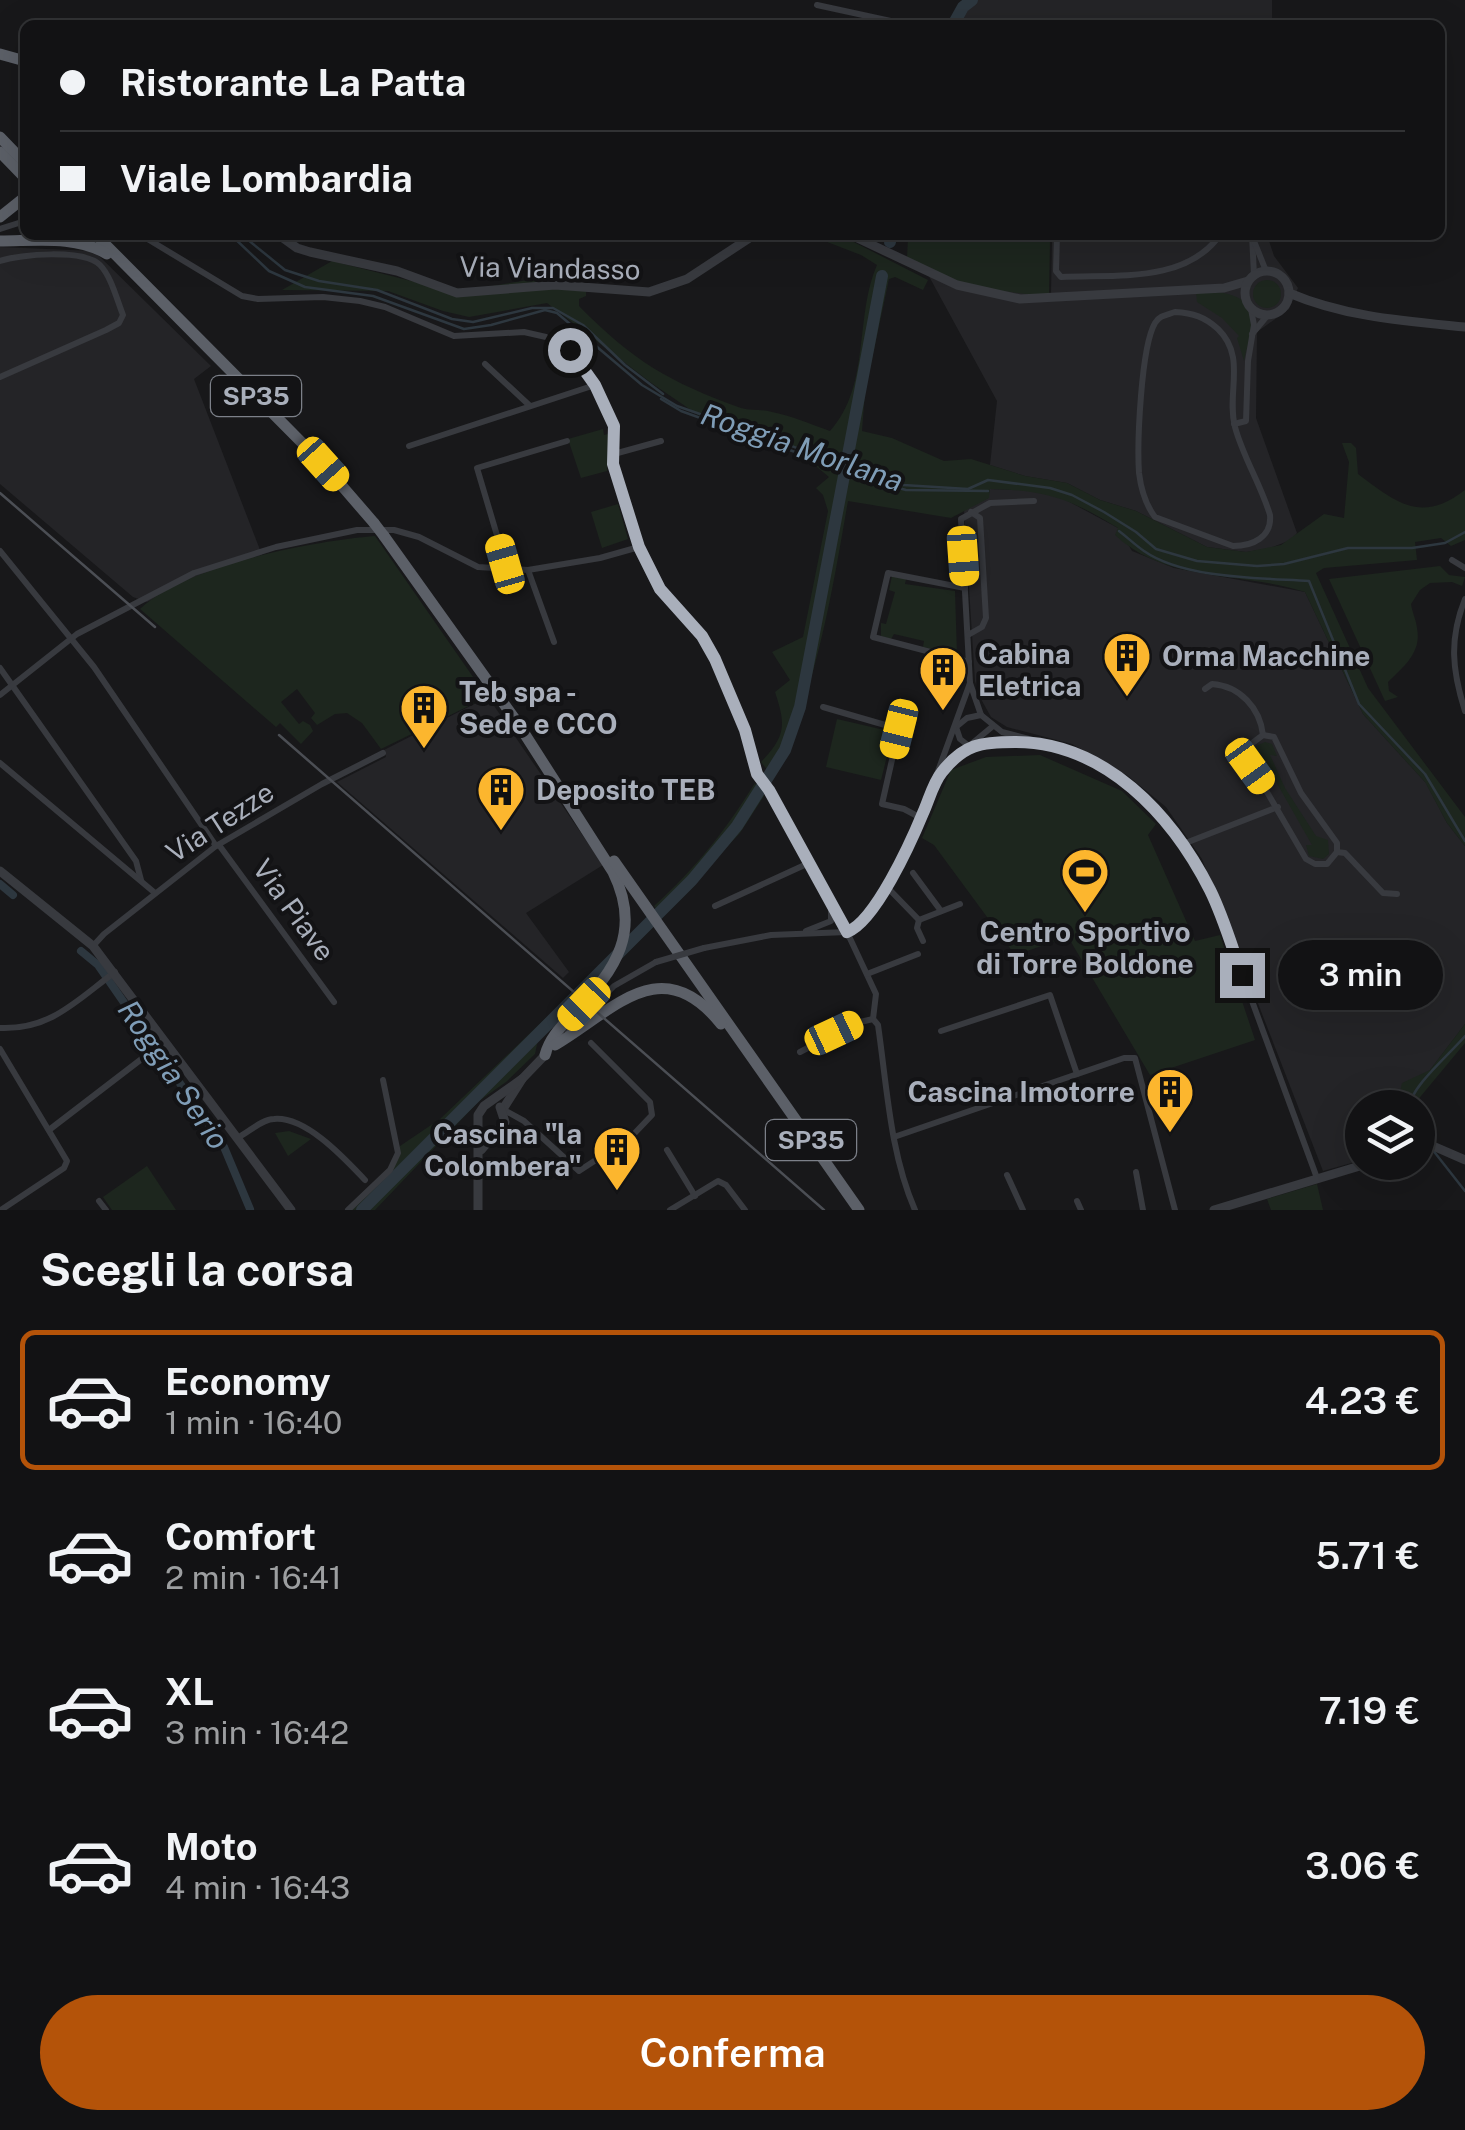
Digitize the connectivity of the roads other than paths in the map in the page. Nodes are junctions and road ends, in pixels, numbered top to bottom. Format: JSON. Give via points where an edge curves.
{"nodes":[{"id":1,"x":817,"y":4,"type":"dead end"},
{"id":2,"x":888,"y":20,"type":"edge"},
{"id":3,"x":0,"y":145,"type":"edge"},
{"id":4,"x":20,"y":161,"type":"edge"},
{"id":5,"x":20,"y":171,"type":"edge"},
{"id":6,"x":20,"y":202,"type":"edge"},
{"id":7,"x":0,"y":217,"type":"edge"},
{"id":8,"x":101,"y":240,"type":"edge"},
{"id":9,"x":149,"y":240,"type":"edge"},
{"id":10,"x":286,"y":240,"type":"edge"},
{"id":11,"x":747,"y":240,"type":"edge"},
{"id":12,"x":872,"y":240,"type":"edge"},
{"id":13,"x":1057,"y":240,"type":"edge"},
{"id":14,"x":1215,"y":240,"type":"edge"},
{"id":15,"x":1252,"y":240,"type":"edge"},
{"id":16,"x":1254,"y":240,"type":"edge"},
{"id":17,"x":0,"y":241,"type":"edge"},
{"id":18,"x":0,"y":261,"type":"edge"},
{"id":19,"x":1266,"y":271,"type":"junction"},
{"id":20,"x":135,"y":274,"type":"junction"},
{"id":21,"x":1250,"y":278,"type":"junction"},
{"id":22,"x":1224,"y":288,"type":"junction"},
{"id":23,"x":1289,"y":293,"type":"junction"},
{"id":24,"x":1245,"y":298,"type":"junction"},
{"id":25,"x":1311,"y":302,"type":"junction"},
{"id":26,"x":1251,"y":309,"type":"junction"},
{"id":27,"x":1282,"y":309,"type":"junction"},
{"id":28,"x":1267,"y":316,"type":"junction"},
{"id":29,"x":1465,"y":327,"type":"edge"},
{"id":30,"x":1252,"y":334,"type":"junction"},
{"id":31,"x":485,"y":364,"type":"dead end"},
{"id":32,"x":0,"y":377,"type":"edge"},
{"id":33,"x":595,"y":385,"type":"junction"},
{"id":34,"x":530,"y":406,"type":"junction"},
{"id":35,"x":1234,"y":424,"type":"junction"},
{"id":36,"x":568,"y":441,"type":"dead end"},
{"id":37,"x":661,"y":442,"type":"dead end"},
{"id":38,"x":409,"y":446,"type":"dead end"},
{"id":39,"x":614,"y":454,"type":"junction"},
{"id":40,"x":1034,"y":502,"type":"dead end"},
{"id":41,"x":971,"y":512,"type":"junction"},
{"id":42,"x":377,"y":529,"type":"junction"},
{"id":43,"x":639,"y":547,"type":"junction"},
{"id":44,"x":0,"y":551,"type":"edge"},
{"id":45,"x":1452,"y":560,"type":"dead end"},
{"id":46,"x":1465,"y":568,"type":"edge"},
{"id":47,"x":507,"y":570,"type":"junction"},
{"id":48,"x":528,"y":570,"type":"junction"},
{"id":49,"x":965,"y":588,"type":"junction"},
{"id":50,"x":1465,"y":599,"type":"edge"},
{"id":51,"x":968,"y":634,"type":"junction"},
{"id":52,"x":73,"y":638,"type":"junction"},
{"id":53,"x":554,"y":642,"type":"dead end"},
{"id":54,"x":970,"y":662,"type":"junction"},
{"id":55,"x":0,"y":668,"type":"edge"},
{"id":56,"x":970,"y":682,"type":"junction"},
{"id":57,"x":14,"y":684,"type":"junction"},
{"id":58,"x":1206,"y":689,"type":"dead end"},
{"id":59,"x":0,"y":695,"type":"edge"},
{"id":60,"x":823,"y":707,"type":"dead end"},
{"id":61,"x":1465,"y":711,"type":"edge"},
{"id":62,"x":981,"y":715,"type":"junction"},
{"id":63,"x":517,"y":722,"type":"junction"},
{"id":64,"x":993,"y":726,"type":"junction"},
{"id":65,"x":956,"y":727,"type":"junction"},
{"id":66,"x":1262,"y":735,"type":"junction"},
{"id":67,"x":1039,"y":744,"type":"junction"},
{"id":68,"x":969,"y":746,"type":"junction"},
{"id":69,"x":383,"y":753,"type":"dead end"},
{"id":70,"x":0,"y":764,"type":"edge"},
{"id":71,"x":938,"y":776,"type":"junction"},
{"id":72,"x":1278,"y":807,"type":"junction"},
{"id":73,"x":921,"y":818,"type":"junction"},
{"id":74,"x":1183,"y":844,"type":"junction"},
{"id":75,"x":218,"y":846,"type":"junction"},
{"id":76,"x":1337,"y":852,"type":"junction"},
{"id":77,"x":809,"y":862,"type":"junction"},
{"id":78,"x":0,"y":871,"type":"edge"},
{"id":79,"x":914,"y":874,"type":"dead end"},
{"id":80,"x":140,"y":880,"type":"junction"},
{"id":81,"x":886,"y":886,"type":"junction"},
{"id":82,"x":155,"y":893,"type":"junction"},
{"id":83,"x":1397,"y":894,"type":"dead end"},
{"id":84,"x":828,"y":895,"type":"junction"},
{"id":85,"x":960,"y":904,"type":"dead end"},
{"id":86,"x":715,"y":906,"type":"dead end"},
{"id":87,"x":941,"y":911,"type":"junction"},
{"id":88,"x":919,"y":920,"type":"junction"},
{"id":89,"x":847,"y":932,"type":"junction"},
{"id":90,"x":803,"y":933,"type":"junction"},
{"id":91,"x":923,"y":942,"type":"dead end"},
{"id":92,"x":93,"y":946,"type":"junction"},
{"id":93,"x":918,"y":954,"type":"dead end"},
{"id":94,"x":867,"y":974,"type":"junction"},
{"id":95,"x":108,"y":977,"type":"junction"},
{"id":96,"x":334,"y":1002,"type":"dead end"},
{"id":97,"x":873,"y":1019,"type":"junction"},
{"id":98,"x":0,"y":1028,"type":"edge"},
{"id":99,"x":941,"y":1031,"type":"dead end"},
{"id":100,"x":591,"y":1043,"type":"dead end"},
{"id":101,"x":158,"y":1047,"type":"junction"},
{"id":102,"x":550,"y":1050,"type":"junction"},
{"id":103,"x":800,"y":1052,"type":"dead end"},
{"id":104,"x":1,"y":1055,"type":"edge"},
{"id":105,"x":762,"y":1070,"type":"junction"},
{"id":106,"x":1077,"y":1074,"type":"junction"},
{"id":107,"x":522,"y":1079,"type":"junction"},
{"id":108,"x":383,"y":1080,"type":"dead end"},
{"id":109,"x":488,"y":1104,"type":"junction"},
{"id":110,"x":503,"y":1110,"type":"junction"},
{"id":111,"x":478,"y":1122,"type":"junction"},
{"id":112,"x":527,"y":1124,"type":"junction"},
{"id":113,"x":500,"y":1129,"type":"junction"},
{"id":114,"x":48,"y":1130,"type":"junction"},
{"id":115,"x":894,"y":1137,"type":"junction"},
{"id":116,"x":239,"y":1138,"type":"junction"},
{"id":117,"x":666,"y":1150,"type":"dead end"},
{"id":118,"x":1435,"y":1151,"type":"edge"},
{"id":119,"x":478,"y":1160,"type":"junction"},
{"id":120,"x":1465,"y":1160,"type":"edge"},
{"id":121,"x":1345,"y":1170,"type":"edge"},
{"id":122,"x":1136,"y":1172,"type":"dead end"},
{"id":123,"x":1007,"y":1175,"type":"dead end"},
{"id":124,"x":1317,"y":1178,"type":"junction"},
{"id":125,"x":365,"y":1180,"type":"dead end"},
{"id":126,"x":695,"y":1196,"type":"junction"},
{"id":127,"x":99,"y":1200,"type":"dead end"},
{"id":128,"x":1078,"y":1201,"type":"dead end"},
{"id":129,"x":286,"y":1209,"type":"edge"},
{"id":130,"x":0,"y":1210,"type":"edge"},
{"id":131,"x":106,"y":1210,"type":"edge"},
{"id":132,"x":348,"y":1210,"type":"edge"},
{"id":133,"x":478,"y":1210,"type":"edge"},
{"id":134,"x":670,"y":1210,"type":"edge"},
{"id":135,"x":745,"y":1210,"type":"edge"},
{"id":136,"x":860,"y":1210,"type":"edge"},
{"id":137,"x":915,"y":1210,"type":"edge"},
{"id":138,"x":1022,"y":1210,"type":"edge"},
{"id":139,"x":1081,"y":1210,"type":"edge"},
{"id":140,"x":1143,"y":1210,"type":"edge"},
{"id":141,"x":1175,"y":1210,"type":"edge"},
{"id":142,"x":1214,"y":1210,"type":"edge"}],
"edges":[{"from":1,"to":2,"type":"street"},
{"from":3,"to":4,"type":"highway","bridge":true},
{"from":3,"to":5,"type":"highway"},
{"from":6,"to":7,"type":"highway"},
{"from":8,"to":20,"type":"highway","number":"SP35"},
{"from":9,"to":33,"type":"street","via":[[258,300],[360,301],[458,337],[510,331],[546,338],[576,356]]},
{"from":10,"to":11,"type":"street","name":"Via Viandasso","via":[[463,293],[555,285],[660,290]]},
{"from":12,"to":22,"type":"street","via":[[957,286],[1020,299]]},
{"from":13,"to":14,"type":"street","via":[[1060,277],[1172,270]]},
{"from":15,"to":21,"type":"street"},
{"from":16,"to":19,"type":"street"},
{"from":17,"to":20,"type":"highway","via":[[91,244]]},
{"from":18,"to":32,"type":"street","via":[[24,254],[90,258],[104,269],[123,315],[106,330]]},
{"from":19,"to":21,"type":"street"},
{"from":19,"to":23,"type":"street","via":[[1284,280]]},
{"from":20,"to":42,"type":"highway","number":"SP35","via":[[323,464]]},
{"from":21,"to":22,"type":"street"},
{"from":21,"to":24,"type":"street"},
{"from":22,"to":24,"type":"street"},
{"from":23,"to":25,"type":"street"},
{"from":23,"to":27,"type":"street"},
{"from":24,"to":26,"type":"street"},
{"from":25,"to":27,"type":"street"},
{"from":25,"to":29,"type":"street"},
{"from":26,"to":28,"type":"street"},
{"from":26,"to":30,"type":"street"},
{"from":27,"to":28,"type":"street"},
{"from":28,"to":30,"type":"street"},
{"from":30,"to":35,"type":"street","via":[[1246,421]]},
{"from":31,"to":34,"type":"street"},
{"from":33,"to":34,"type":"street"},
{"from":33,"to":39,"type":"street","via":[[614,426]]},
{"from":34,"to":38,"type":"street"},
{"from":35,"to":35,"type":"street","via":[[1270,515],[1266,535],[1247,546],[1155,517],[1148,507],[1139,475],[1144,373],[1160,317],[1192,314],[1222,333],[1234,356]]},
{"from":36,"to":47,"type":"street","via":[[478,468]]},
{"from":37,"to":39,"type":"street"},
{"from":39,"to":43,"type":"street"},
{"from":40,"to":41,"type":"street","via":[[990,503]]},
{"from":41,"to":49,"type":"street","via":[[960,523]]},
{"from":41,"to":51,"type":"street","via":[[980,518],[986,618]]},
{"from":42,"to":47,"type":"street","via":[[406,532],[478,567]]},
{"from":42,"to":52,"type":"street","via":[[215,565]]},
{"from":42,"to":63,"type":"highway","number":"SP35"},
{"from":43,"to":48,"type":"street"},
{"from":43,"to":77,"type":"street","via":[[660,589],[715,659],[757,774]]},
{"from":44,"to":52,"type":"street","name":"Via Piave"},
{"from":45,"to":46,"type":"street"},
{"from":47,"to":48,"type":"street"},
{"from":48,"to":53,"type":"street"},
{"from":49,"to":51,"type":"street"},
{"from":49,"to":54,"type":"street","via":[[888,573],[873,637]]},
{"from":50,"to":61,"type":"street","via":[[1454,626],[1452,668]]},
{"from":51,"to":54,"type":"street"},
{"from":52,"to":57,"type":"street"},
{"from":52,"to":75,"type":"street","name":"Via Piave"},
{"from":54,"to":56,"type":"street"},
{"from":55,"to":57,"type":"street"},
{"from":56,"to":62,"type":"street"},
{"from":56,"to":65,"type":"street"},
{"from":57,"to":59,"type":"street"},
{"from":57,"to":80,"type":"street","via":[[136,861]]},
{"from":58,"to":66,"type":"street","via":[[1221,685],[1249,700]]},
{"from":60,"to":73,"type":"street","via":[[899,729],[882,804]]},
{"from":62,"to":64,"type":"street"},
{"from":62,"to":65,"type":"street"},
{"from":63,"to":102,"type":"highway","via":[[614,872],[624,902],[618,958],[549,1040]]},
{"from":63,"to":105,"type":"highway","number":"SP35"},
{"from":64,"to":67,"type":"street"},
{"from":64,"to":68,"type":"street"},
{"from":65,"to":68,"type":"street"},
{"from":65,"to":71,"type":"street"},
{"from":66,"to":72,"type":"street","via":[[1246,756]]},
{"from":66,"to":76,"type":"street","via":[[1274,737]]},
{"from":67,"to":68,"type":"street"},
{"from":67,"to":74,"type":"street","via":[[1063,748],[1124,780]]},
{"from":68,"to":71,"type":"street"},
{"from":69,"to":75,"type":"street","name":"Via Tezze"},
{"from":70,"to":80,"type":"street"},
{"from":71,"to":73,"type":"street"},
{"from":72,"to":74,"type":"street"},
{"from":72,"to":76,"type":"street","via":[[1306,860],[1326,864]]},
{"from":73,"to":81,"type":"street"},
{"from":74,"to":124,"type":"street","via":[[1212,892]]},
{"from":75,"to":82,"type":"street","name":"Via Tezze"},
{"from":75,"to":96,"type":"street","name":"Via Piave"},
{"from":76,"to":83,"type":"street","via":[[1383,892]]},
{"from":77,"to":84,"type":"street"},
{"from":77,"to":86,"type":"street"},
{"from":78,"to":92,"type":"street"},
{"from":79,"to":87,"type":"street"},
{"from":80,"to":82,"type":"street"},
{"from":81,"to":88,"type":"street"},
{"from":81,"to":89,"type":"street","via":[[868,918]]},
{"from":82,"to":92,"type":"street","name":"Via Tezze"},
{"from":84,"to":89,"type":"street"},
{"from":84,"to":90,"type":"street","via":[[831,921]]},
{"from":85,"to":87,"type":"street"},
{"from":87,"to":88,"type":"street"},
{"from":88,"to":91,"type":"street"},
{"from":89,"to":90,"type":"street"},
{"from":89,"to":94,"type":"street"},
{"from":90,"to":102,"type":"street","bridge":true,"via":[[656,962],[614,986]]},
{"from":92,"to":95,"type":"street"},
{"from":93,"to":94,"type":"street"},
{"from":94,"to":97,"type":"street","via":[[876,994]]},
{"from":95,"to":98,"type":"street","via":[[51,1020]]},
{"from":95,"to":101,"type":"street"},
{"from":97,"to":103,"type":"street"},
{"from":97,"to":115,"type":"street"},
{"from":99,"to":106,"type":"street","via":[[1053,998]]},
{"from":100,"to":112,"type":"street","via":[[650,1102],[648,1121],[579,1170]]},
{"from":101,"to":114,"type":"street"},
{"from":101,"to":116,"type":"street"},
{"from":102,"to":105,"type":"highway","via":[[630,995],[658,988],[696,998]]},
{"from":102,"to":107,"type":"street"},
{"from":104,"to":114,"type":"street"},
{"from":105,"to":136,"type":"highway","number":"SP35"},
{"from":106,"to":115,"type":"street"},
{"from":106,"to":141,"type":"street","via":[[1124,1058],[1138,1062]]},
{"from":107,"to":109,"type":"street"},
{"from":107,"to":110,"type":"street"},
{"from":108,"to":132,"type":"street","via":[[398,1152],[390,1170]]},
{"from":109,"to":110,"type":"street"},
{"from":109,"to":111,"type":"street"},
{"from":110,"to":112,"type":"street"},
{"from":110,"to":113,"type":"street"},
{"from":111,"to":113,"type":"street","via":[[486,1131]]},
{"from":111,"to":119,"type":"street"},
{"from":112,"to":113,"type":"street"},
{"from":113,"to":119,"type":"street"},
{"from":114,"to":130,"type":"street","via":[[67,1161],[64,1168]]},
{"from":115,"to":137,"type":"street"},
{"from":116,"to":125,"type":"street","via":[[270,1118],[288,1121],[320,1137]]},
{"from":116,"to":129,"type":"street"},
{"from":117,"to":126,"type":"street"},
{"from":118,"to":120,"type":"street"},
{"from":119,"to":133,"type":"street"},
{"from":121,"to":124,"type":"street"},
{"from":122,"to":140,"type":"street"},
{"from":123,"to":138,"type":"street"},
{"from":124,"to":142,"type":"street"},
{"from":126,"to":134,"type":"street"},
{"from":126,"to":135,"type":"street","via":[[718,1181]]},
{"from":127,"to":131,"type":"street"},
{"from":128,"to":139,"type":"street"}]}
